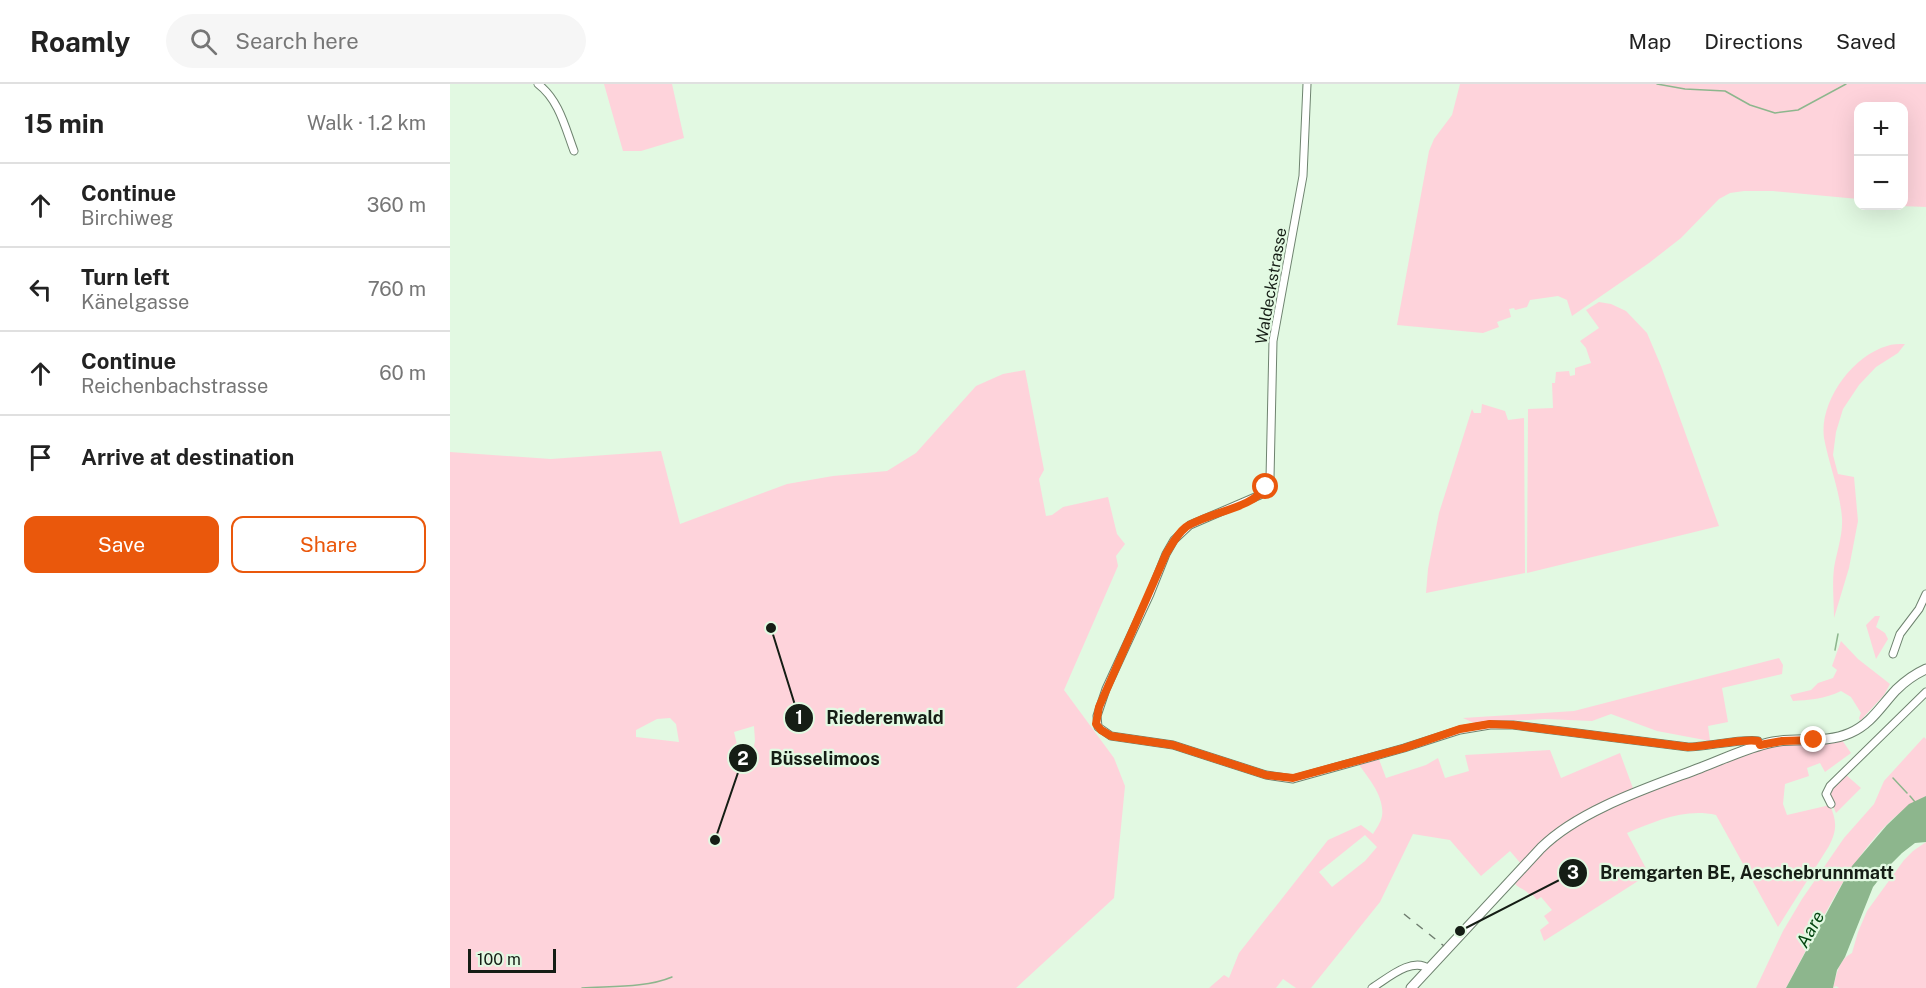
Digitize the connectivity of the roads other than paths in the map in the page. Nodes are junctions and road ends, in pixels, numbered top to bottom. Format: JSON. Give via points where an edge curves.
{"nodes":[{"id":1,"x":538,"y":84,"type":"edge"},
{"id":2,"x":1307,"y":84,"type":"edge"},
{"id":3,"x":574,"y":150,"type":"dead end"},
{"id":4,"x":1926,"y":594,"type":"edge"},
{"id":5,"x":1893,"y":654,"type":"dead end"},
{"id":6,"x":1926,"y":669,"type":"edge"},
{"id":7,"x":1926,"y":692,"type":"edge"},
{"id":8,"x":1760,"y":745,"type":"junction"},
{"id":9,"x":1831,"y":804,"type":"dead end"},
{"id":10,"x":1429,"y":969,"type":"junction"},
{"id":11,"x":1372,"y":988,"type":"edge"},
{"id":12,"x":1411,"y":988,"type":"edge"}],
"edges":[{"from":1,"to":3,"type":"street","via":[[556,104]]},
{"from":2,"to":8,"type":"street","name":"Waldeckstrasse","via":[[1303,176],[1273,341],[1269,483],[1263,492],[1190,525],[1174,540],[1106,689],[1097,716],[1098,728],[1111,736],[1173,745],[1266,775],[1293,778],[1490,724],[1688,747],[1750,740]]},
{"from":4,"to":5,"type":"street","via":[[1900,634]]},
{"from":6,"to":8,"type":"street","via":[[1902,685],[1872,718],[1851,733]]},
{"from":7,"to":9,"type":"street","via":[[1830,786],[1826,792]]},
{"from":8,"to":10,"type":"street","via":[[1632,795],[1575,822],[1550,839]]},
{"from":10,"to":11,"type":"street","via":[[1412,965]]},
{"from":10,"to":12,"type":"street"}]}
